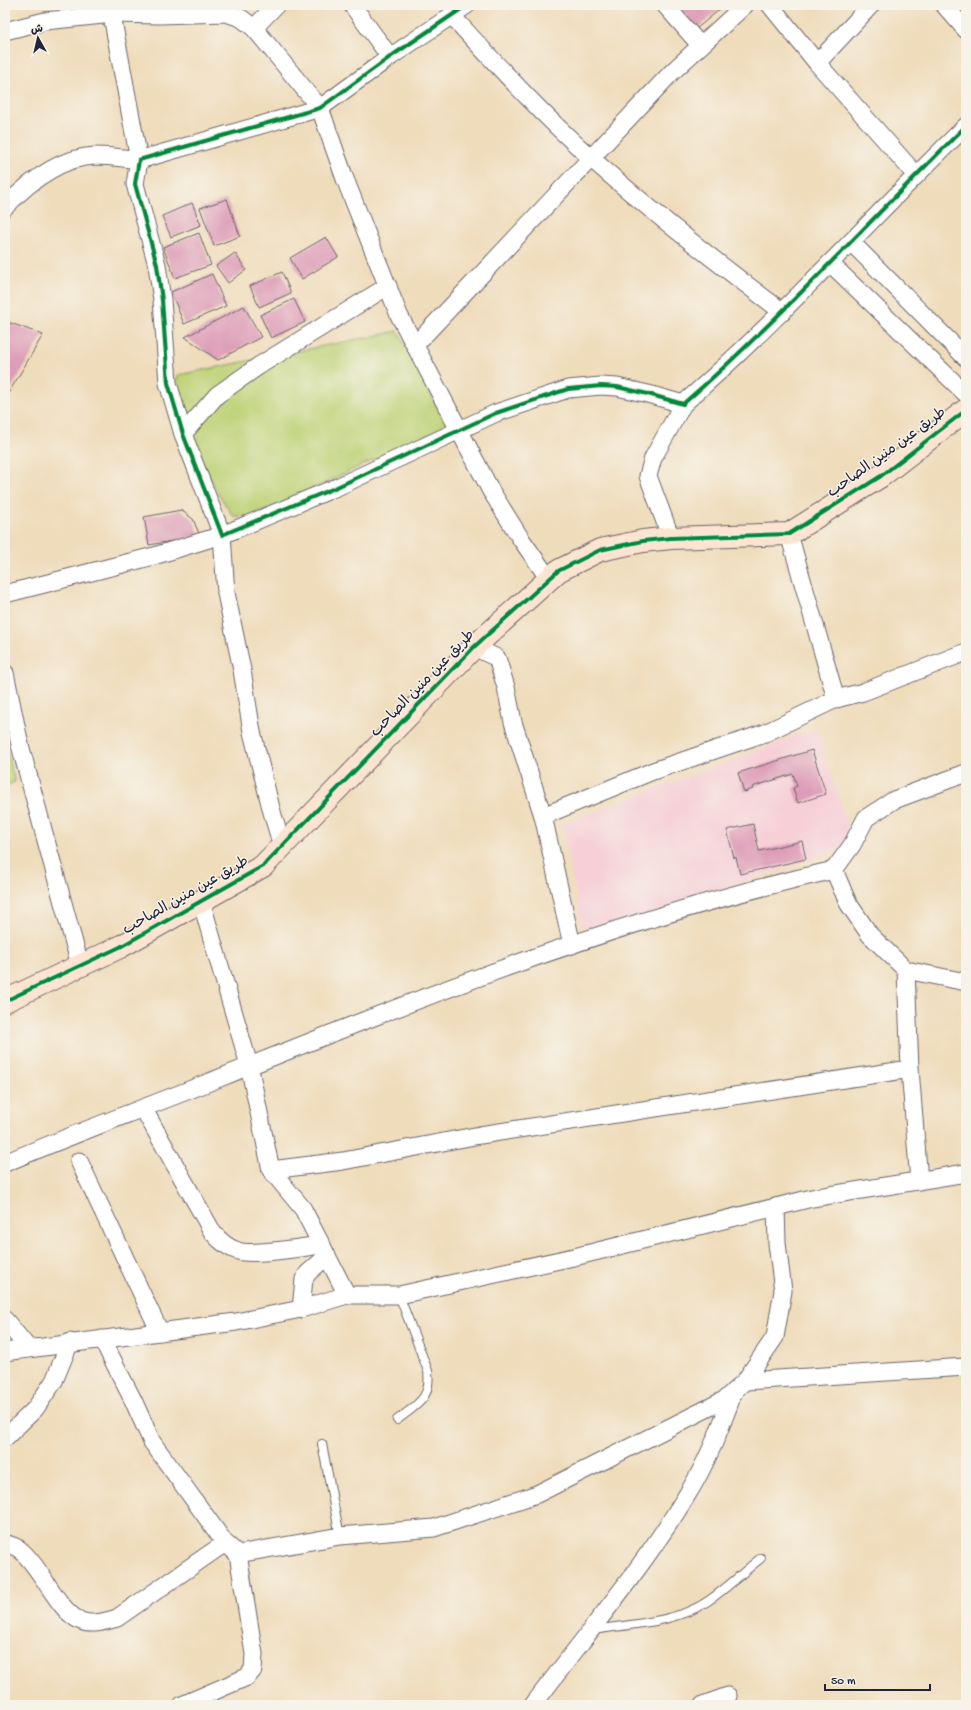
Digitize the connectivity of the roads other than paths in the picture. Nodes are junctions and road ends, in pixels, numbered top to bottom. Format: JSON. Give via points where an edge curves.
{"nodes":[{"id":1,"x":276,"y":5,"type":"edge"},
{"id":2,"x":352,"y":5,"type":"edge"},
{"id":3,"x":467,"y":5,"type":"edge"},
{"id":4,"x":665,"y":5,"type":"edge"},
{"id":5,"x":745,"y":5,"type":"edge"},
{"id":6,"x":770,"y":5,"type":"edge"},
{"id":7,"x":871,"y":5,"type":"edge"},
{"id":8,"x":944,"y":5,"type":"edge"},
{"id":9,"x":112,"y":9,"type":"edge"},
{"id":10,"x":452,"y":16,"type":"junction"},
{"id":11,"x":254,"y":28,"type":"junction"},
{"id":12,"x":966,"y":30,"type":"edge"},
{"id":13,"x":5,"y":31,"type":"edge"},
{"id":14,"x":700,"y":45,"type":"junction"},
{"id":15,"x":390,"y":57,"type":"junction"},
{"id":16,"x":817,"y":63,"type":"junction"},
{"id":17,"x":320,"y":108,"type":"junction"},
{"id":18,"x":966,"y":126,"type":"edge"},
{"id":19,"x":591,"y":158,"type":"junction"},
{"id":20,"x":139,"y":160,"type":"junction"},
{"id":21,"x":916,"y":175,"type":"junction"},
{"id":22,"x":5,"y":207,"type":"edge"},
{"id":23,"x":851,"y":242,"type":"junction"},
{"id":24,"x":830,"y":263,"type":"junction"},
{"id":25,"x":388,"y":286,"type":"junction"},
{"id":26,"x":783,"y":312,"type":"junction"},
{"id":27,"x":415,"y":345,"type":"junction"},
{"id":28,"x":966,"y":358,"type":"edge"},
{"id":29,"x":683,"y":404,"type":"junction"},
{"id":30,"x":965,"y":408,"type":"edge"},
{"id":31,"x":460,"y":429,"type":"junction"},
{"id":32,"x":183,"y":434,"type":"junction"},
{"id":33,"x":789,"y":534,"type":"junction"},
{"id":34,"x":222,"y":535,"type":"junction"},
{"id":35,"x":671,"y":538,"type":"junction"},
{"id":36,"x":549,"y":579,"type":"junction"},
{"id":37,"x":5,"y":594,"type":"edge"},
{"id":38,"x":474,"y":648,"type":"junction"},
{"id":39,"x":966,"y":652,"type":"edge"},
{"id":40,"x":5,"y":673,"type":"edge"},
{"id":41,"x":836,"y":699,"type":"junction"},
{"id":42,"x":966,"y":773,"type":"edge"},
{"id":43,"x":543,"y":816,"type":"junction"},
{"id":44,"x":282,"y":846,"type":"junction"},
{"id":45,"x":834,"y":870,"type":"junction"},
{"id":46,"x":201,"y":901,"type":"junction"},
{"id":47,"x":572,"y":945,"type":"junction"},
{"id":48,"x":80,"y":965,"type":"junction"},
{"id":49,"x":906,"y":970,"type":"junction"},
{"id":50,"x":966,"y":982,"type":"edge"},
{"id":51,"x":14,"y":996,"type":"edge"},
{"id":52,"x":5,"y":1009,"type":"edge"},
{"id":53,"x":249,"y":1065,"type":"junction"},
{"id":54,"x":910,"y":1069,"type":"junction"},
{"id":55,"x":143,"y":1108,"type":"junction"},
{"id":56,"x":79,"y":1162,"type":"dead end"},
{"id":57,"x":5,"y":1163,"type":"edge"},
{"id":58,"x":271,"y":1170,"type":"junction"},
{"id":59,"x":966,"y":1173,"type":"edge"},
{"id":60,"x":919,"y":1181,"type":"junction"},
{"id":61,"x":776,"y":1207,"type":"junction"},
{"id":62,"x":325,"y":1251,"type":"junction"},
{"id":63,"x":347,"y":1295,"type":"junction"},
{"id":64,"x":399,"y":1295,"type":"junction"},
{"id":65,"x":301,"y":1309,"type":"junction"},
{"id":66,"x":5,"y":1320,"type":"edge"},
{"id":67,"x":160,"y":1332,"type":"junction"},
{"id":68,"x":102,"y":1338,"type":"junction"},
{"id":69,"x":70,"y":1342,"type":"junction"},
{"id":70,"x":28,"y":1348,"type":"junction"},
{"id":71,"x":5,"y":1352,"type":"edge"},
{"id":72,"x":966,"y":1367,"type":"edge"},
{"id":73,"x":740,"y":1386,"type":"junction"},
{"id":74,"x":397,"y":1420,"type":"dead end"},
{"id":75,"x":5,"y":1438,"type":"edge"},
{"id":76,"x":322,"y":1444,"type":"dead end"},
{"id":77,"x":340,"y":1536,"type":"junction"},
{"id":78,"x":5,"y":1543,"type":"edge"},
{"id":79,"x":225,"y":1543,"type":"junction"},
{"id":80,"x":238,"y":1554,"type":"junction"},
{"id":81,"x":761,"y":1558,"type":"dead end"},
{"id":82,"x":590,"y":1630,"type":"junction"},
{"id":83,"x":728,"y":1696,"type":"dead end"},
{"id":84,"x":182,"y":1705,"type":"edge"},
{"id":85,"x":533,"y":1705,"type":"edge"},
{"id":86,"x":703,"y":1705,"type":"edge"}],
"edges":[{"from":1,"to":11,"type":"street"},
{"from":2,"to":15,"type":"street"},
{"from":3,"to":10,"type":"street"},
{"from":4,"to":14,"type":"street"},
{"from":5,"to":14,"type":"street"},
{"from":6,"to":16,"type":"street"},
{"from":7,"to":16,"type":"street"},
{"from":8,"to":12,"type":"street"},
{"from":9,"to":11,"type":"street","via":[[159,15],[226,13],[241,18]]},
{"from":9,"to":13,"type":"street"},
{"from":9,"to":20,"type":"street"},
{"from":10,"to":15,"type":"street"},
{"from":10,"to":19,"type":"street"},
{"from":11,"to":17,"type":"street"},
{"from":14,"to":19,"type":"street"},
{"from":15,"to":17,"type":"street"},
{"from":16,"to":21,"type":"street"},
{"from":17,"to":20,"type":"street"},
{"from":17,"to":25,"type":"street"},
{"from":18,"to":21,"type":"street"},
{"from":19,"to":26,"type":"street","via":[[704,254]]},
{"from":19,"to":27,"type":"street"},
{"from":20,"to":22,"type":"street","via":[[94,156],[60,166],[35,180]]},
{"from":20,"to":32,"type":"street","via":[[135,184],[157,265],[166,337],[168,383]]},
{"from":21,"to":23,"type":"street"},
{"from":23,"to":24,"type":"street"},
{"from":23,"to":28,"type":"street"},
{"from":24,"to":26,"type":"street"},
{"from":24,"to":30,"type":"street"},
{"from":25,"to":27,"type":"street","via":[[399,315]]},
{"from":25,"to":32,"type":"street","via":[[217,394]]},
{"from":26,"to":29,"type":"street"},
{"from":27,"to":31,"type":"street"},
{"from":29,"to":31,"type":"street","via":[[617,387],[587,387],[542,397]]},
{"from":29,"to":35,"type":"street","via":[[653,458],[648,476]]},
{"from":30,"to":33,"type":"main road","name":"طريق عين منين الصاحب","via":[[880,476]]},
{"from":31,"to":34,"type":"street","via":[[337,487]]},
{"from":31,"to":36,"type":"street","via":[[491,491]]},
{"from":32,"to":34,"type":"street"},
{"from":33,"to":35,"type":"main road","name":"طريق عين منين الصاحب"},
{"from":33,"to":41,"type":"street"},
{"from":34,"to":37,"type":"street","via":[[154,556]]},
{"from":34,"to":44,"type":"street","via":[[226,593],[252,732]]},
{"from":35,"to":36,"type":"main road","name":"طريق عين منين الصاحب","via":[[600,550],[558,571]]},
{"from":36,"to":38,"type":"main road","name":"طريق عين منين الصاحب"},
{"from":38,"to":43,"type":"street","via":[[497,658],[513,722]]},
{"from":38,"to":44,"type":"main road","name":"طريق عين منين الصاحب"},
{"from":39,"to":41,"type":"street","via":[[863,692]]},
{"from":40,"to":48,"type":"street","via":[[22,752]]},
{"from":41,"to":43,"type":"street","via":[[766,733],[653,770]]},
{"from":42,"to":45,"type":"street","via":[[894,800],[866,818],[852,845]]},
{"from":43,"to":47,"type":"street"},
{"from":44,"to":46,"type":"main road","name":"طريق عين منين الصاحب","via":[[263,866]]},
{"from":45,"to":47,"type":"street","via":[[713,901]]},
{"from":45,"to":49,"type":"street","via":[[848,902],[870,935]]},
{"from":46,"to":48,"type":"main road","name":"طريق عين منين الصاحب","via":[[120,947]]},
{"from":46,"to":53,"type":"street"},
{"from":47,"to":53,"type":"street","via":[[521,961]]},
{"from":48,"to":51,"type":"main road","name":"طريق عين منين الصاحب"},
{"from":49,"to":50,"type":"street"},
{"from":49,"to":54,"type":"street"},
{"from":51,"to":52,"type":"street"},
{"from":53,"to":55,"type":"street"},
{"from":53,"to":58,"type":"street"},
{"from":54,"to":58,"type":"street","via":[[480,1135],[343,1161]]},
{"from":54,"to":60,"type":"street"},
{"from":55,"to":57,"type":"street"},
{"from":55,"to":62,"type":"street","via":[[213,1234],[222,1243],[239,1252]]},
{"from":56,"to":67,"type":"street"},
{"from":58,"to":62,"type":"street","via":[[303,1209]]},
{"from":59,"to":60,"type":"street"},
{"from":60,"to":61,"type":"street","via":[[812,1198]]},
{"from":61,"to":64,"type":"street","via":[[578,1256]]},
{"from":61,"to":73,"type":"street","via":[[783,1292],[775,1337]]},
{"from":62,"to":63,"type":"street"},
{"from":62,"to":65,"type":"street","via":[[304,1279]]},
{"from":63,"to":64,"type":"street"},
{"from":63,"to":65,"type":"street"},
{"from":64,"to":74,"type":"lane","via":[[428,1371],[430,1384],[422,1401]]},
{"from":65,"to":67,"type":"street","via":[[236,1322]]},
{"from":66,"to":70,"type":"street"},
{"from":67,"to":68,"type":"street"},
{"from":68,"to":69,"type":"street"},
{"from":68,"to":79,"type":"street","via":[[152,1442]]},
{"from":69,"to":70,"type":"street"},
{"from":69,"to":75,"type":"street","via":[[54,1381],[35,1409]]},
{"from":70,"to":71,"type":"street"},
{"from":72,"to":73,"type":"street"},
{"from":73,"to":77,"type":"street","via":[[724,1400],[536,1494],[434,1528]]},
{"from":73,"to":82,"type":"street","via":[[687,1495],[650,1550]]},
{"from":76,"to":77,"type":"lane"},
{"from":77,"to":80,"type":"street"},
{"from":78,"to":79,"type":"street","via":[[18,1548],[40,1571],[68,1613],[82,1622],[98,1623],[117,1618]]},
{"from":79,"to":80,"type":"street"},
{"from":80,"to":84,"type":"street","via":[[254,1654],[253,1670],[246,1677]]},
{"from":81,"to":82,"type":"lane","via":[[708,1602],[690,1611],[666,1618]]},
{"from":82,"to":85,"type":"street"},
{"from":83,"to":86,"type":"street"}]}
